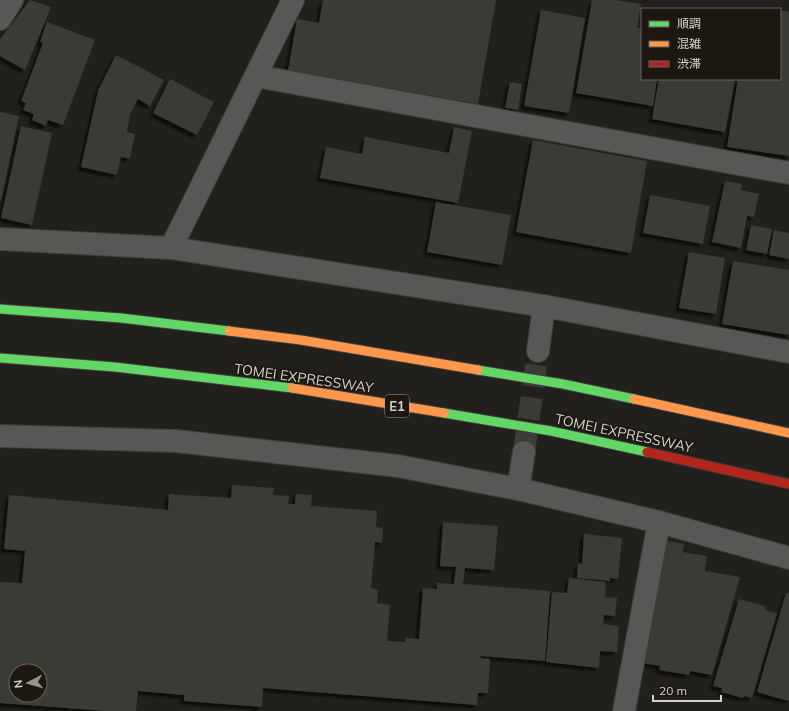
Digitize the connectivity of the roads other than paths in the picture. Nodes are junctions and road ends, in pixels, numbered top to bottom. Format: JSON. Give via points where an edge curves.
{"nodes":[{"id":1,"x":293,"y":0,"type":"edge"},
{"id":2,"x":256,"y":76,"type":"junction"},
{"id":3,"x":789,"y":173,"type":"edge"},
{"id":4,"x":0,"y":239,"type":"edge"},
{"id":5,"x":170,"y":248,"type":"junction"},
{"id":6,"x":544,"y":306,"type":"junction"},
{"id":7,"x":0,"y":309,"type":"edge"},
{"id":8,"x":538,"y":351,"type":"tunnel mouth"},
{"id":9,"x":789,"y":352,"type":"edge"},
{"id":10,"x":0,"y":358,"type":"edge"},
{"id":11,"x":789,"y":433,"type":"edge"},
{"id":12,"x":0,"y":436,"type":"edge"},
{"id":13,"x":524,"y":452,"type":"tunnel mouth"},
{"id":14,"x":789,"y":484,"type":"edge"},
{"id":15,"x":518,"y":489,"type":"junction"},
{"id":16,"x":659,"y":522,"type":"junction"},
{"id":17,"x":789,"y":558,"type":"edge"},
{"id":18,"x":624,"y":711,"type":"edge"}],
"edges":[{"from":1,"to":2,"type":"street"},
{"from":2,"to":3,"type":"street"},
{"from":2,"to":5,"type":"street"},
{"from":4,"to":5,"type":"street"},
{"from":5,"to":6,"type":"street"},
{"from":6,"to":8,"type":"street"},
{"from":6,"to":9,"type":"street"},
{"from":7,"to":11,"type":"highway","via":[[121,318],[302,340],[563,384]]},
{"from":10,"to":14,"type":"highway","name":"TOMEI EXPRESSWAY","number":"E1","via":[[115,367],[297,389],[551,431]]},
{"from":12,"to":15,"type":"street","via":[[176,441],[398,466]]},
{"from":13,"to":15,"type":"street"},
{"from":15,"to":16,"type":"street"},
{"from":16,"to":17,"type":"street"},
{"from":16,"to":18,"type":"street"}]}
